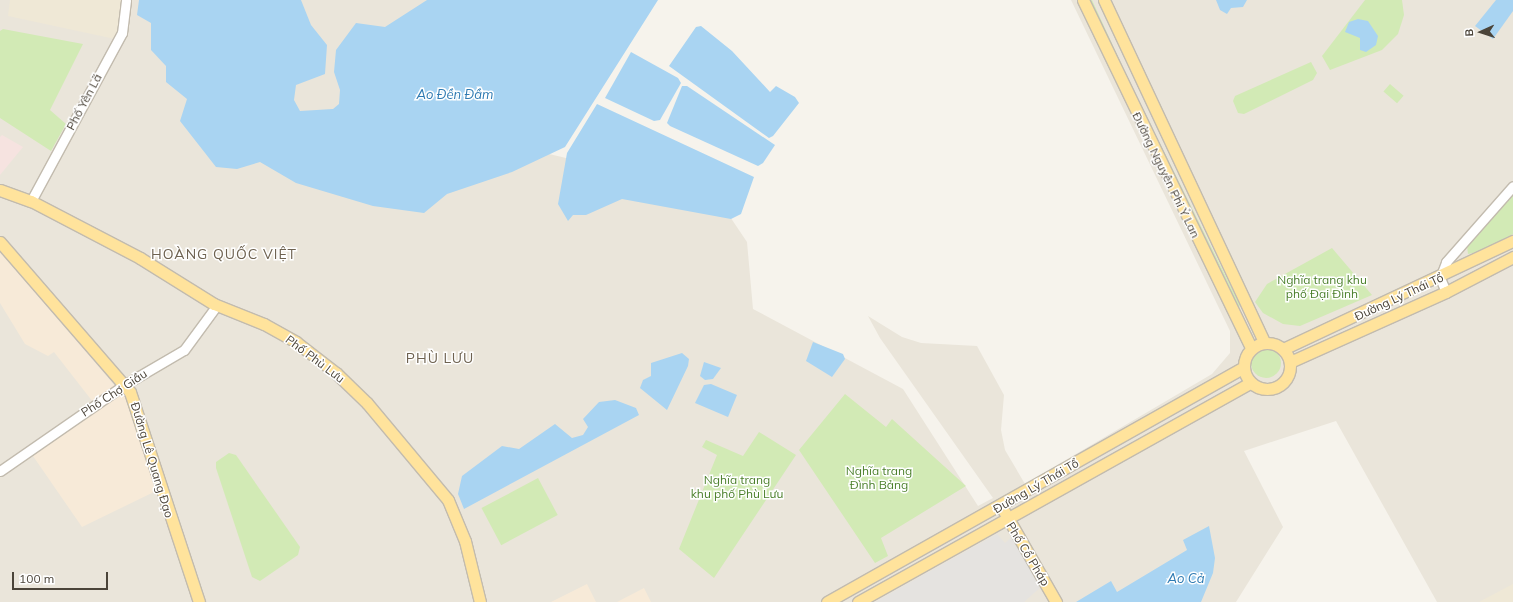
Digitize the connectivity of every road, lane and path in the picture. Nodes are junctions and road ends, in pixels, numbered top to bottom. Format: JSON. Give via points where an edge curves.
{"nodes":[{"id":1,"x":126,"y":0,"type":"edge"},
{"id":2,"x":1083,"y":0,"type":"edge"},
{"id":3,"x":1104,"y":0,"type":"edge"},
{"id":4,"x":1513,"y":186,"type":"edge"},
{"id":5,"x":0,"y":190,"type":"edge"},
{"id":6,"x":31,"y":201,"type":"junction"},
{"id":7,"x":1513,"y":241,"type":"edge"},
{"id":8,"x":0,"y":242,"type":"edge"},
{"id":9,"x":1513,"y":257,"type":"edge"},
{"id":10,"x":1440,"y":278,"type":"junction"},
{"id":11,"x":1446,"y":292,"type":"junction"},
{"id":12,"x":217,"y":305,"type":"junction"},
{"id":13,"x":1264,"y":342,"type":"junction"},
{"id":14,"x":1251,"y":348,"type":"junction"},
{"id":15,"x":1283,"y":349,"type":"junction"},
{"id":16,"x":1290,"y":362,"type":"junction"},
{"id":17,"x":1243,"y":368,"type":"junction"},
{"id":18,"x":1250,"y":383,"type":"junction"},
{"id":19,"x":124,"y":385,"type":"junction"},
{"id":20,"x":0,"y":471,"type":"edge"},
{"id":21,"x":1000,"y":506,"type":"junction"},
{"id":22,"x":1008,"y":521,"type":"junction"},
{"id":23,"x":842,"y":598,"type":"edge"},
{"id":24,"x":199,"y":602,"type":"edge"},
{"id":25,"x":480,"y":602,"type":"edge"},
{"id":26,"x":827,"y":602,"type":"edge"},
{"id":27,"x":858,"y":602,"type":"edge"},
{"id":28,"x":1056,"y":602,"type":"edge"}],
"edges":[{"from":1,"to":6,"type":"street","name":"Phố Yên Lã","via":[[122,33]]},
{"from":2,"to":14,"type":"main road","name":"Đường Nguyên Phi Ỷ Lan"},
{"from":3,"to":13,"type":"main road","name":"Đường Nguyên Phi Ỷ Lan"},
{"from":4,"to":10,"type":"street","via":[[1450,256]]},
{"from":5,"to":6,"type":"main road","name":"Phố Phù Lưu"},
{"from":6,"to":12,"type":"main road","name":"Phố Phù Lưu","via":[[140,258]]},
{"from":7,"to":10,"type":"main road","name":"Đường Lý Thái Tổ"},
{"from":8,"to":19,"type":"main road","name":"Đường Lê Quang Đạo"},
{"from":9,"to":11,"type":"main road","name":"Đường Lý Thái Tổ"},
{"from":10,"to":11,"type":"street"},
{"from":10,"to":15,"type":"main road","name":"Đường Lý Thái Tổ"},
{"from":11,"to":16,"type":"main road","name":"Đường Lý Thái Tổ"},
{"from":12,"to":19,"type":"street","name":"Phố Chợ Giầu","via":[[184,350]]},
{"from":12,"to":25,"type":"main road","name":"Phố Phù Lưu","via":[[264,324],[296,342],[336,373],[368,405],[448,500],[465,541]]},
{"from":13,"to":14,"type":"main road"},
{"from":13,"to":15,"type":"main road"},
{"from":14,"to":17,"type":"main road"},
{"from":15,"to":16,"type":"main road"},
{"from":16,"to":18,"type":"main road","via":[[1287,376],[1277,386],[1263,389]]},
{"from":17,"to":18,"type":"main road"},
{"from":17,"to":21,"type":"main road","name":"Đường Lý Thái Tổ"},
{"from":18,"to":22,"type":"main road","name":"Đường Lý Thái Tổ"},
{"from":19,"to":20,"type":"street","name":"Phố Chợ Giầu"},
{"from":19,"to":24,"type":"main road","name":"Đường Lê Quang Đạo","via":[[136,403],[161,492]]},
{"from":21,"to":22,"type":"main road","name":"Phố Cổ Pháp"},
{"from":21,"to":23,"type":"main road","name":"Đường Lý Thái Tổ"},
{"from":22,"to":27,"type":"main road","name":"Đường Lý Thái Tổ"},
{"from":22,"to":28,"type":"main road","name":"Phố Cổ Pháp"},
{"from":23,"to":26,"type":"main road","name":"Đường Lý Thái Tổ"}]}
